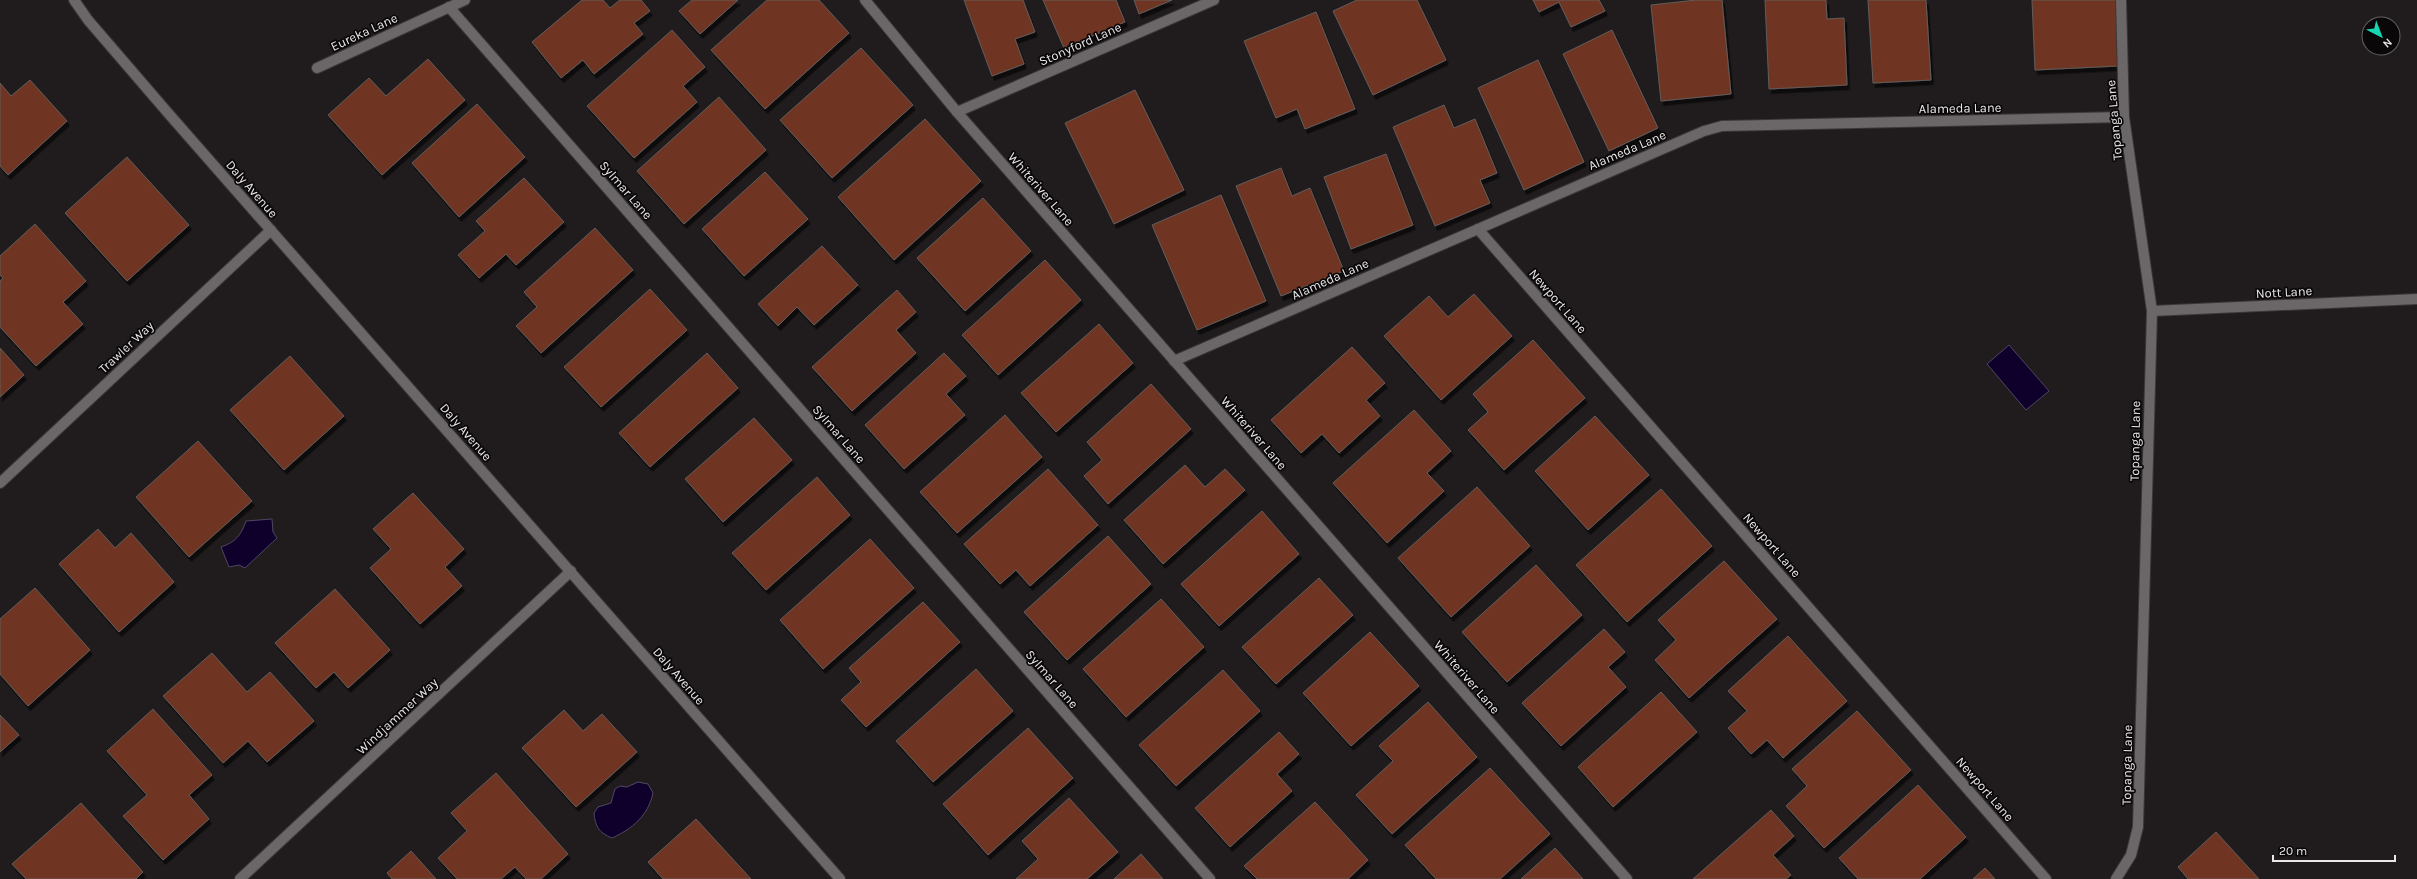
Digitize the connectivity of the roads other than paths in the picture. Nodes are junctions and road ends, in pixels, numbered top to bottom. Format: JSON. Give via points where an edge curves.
{"nodes":[{"id":1,"x":74,"y":0,"type":"edge"},
{"id":2,"x":465,"y":0,"type":"edge"},
{"id":3,"x":865,"y":0,"type":"edge"},
{"id":4,"x":1214,"y":0,"type":"edge"},
{"id":5,"x":2122,"y":0,"type":"edge"},
{"id":6,"x":449,"y":7,"type":"junction"},
{"id":7,"x":318,"y":68,"type":"dead end"},
{"id":8,"x":957,"y":112,"type":"junction"},
{"id":9,"x":2124,"y":117,"type":"junction"},
{"id":10,"x":1478,"y":229,"type":"junction"},
{"id":11,"x":270,"y":230,"type":"junction"},
{"id":12,"x":2417,"y":299,"type":"edge"},
{"id":13,"x":2152,"y":311,"type":"junction"},
{"id":14,"x":1174,"y":361,"type":"junction"},
{"id":15,"x":0,"y":483,"type":"edge"},
{"id":16,"x":571,"y":572,"type":"junction"},
{"id":17,"x":240,"y":879,"type":"edge"},
{"id":18,"x":840,"y":879,"type":"edge"},
{"id":19,"x":1210,"y":879,"type":"edge"},
{"id":20,"x":1627,"y":879,"type":"edge"},
{"id":21,"x":2046,"y":879,"type":"edge"},
{"id":22,"x":2116,"y":879,"type":"edge"}],
"edges":[{"from":1,"to":11,"type":"street","name":"Daly Avenue","via":[[93,26]]},
{"from":2,"to":6,"type":"street","name":"Eureka Lane"},
{"from":3,"to":8,"type":"street","name":"Whiteriver Lane"},
{"from":4,"to":8,"type":"street","name":"Stonyford Lane"},
{"from":5,"to":9,"type":"street","name":"Topanga Lane"},
{"from":6,"to":7,"type":"street","name":"Eureka Lane"},
{"from":6,"to":19,"type":"street","name":"Sylmar Lane"},
{"from":8,"to":14,"type":"street","name":"Whiteriver Lane"},
{"from":9,"to":10,"type":"street","name":"Alameda Lane","via":[[1722,126],[1704,131]]},
{"from":9,"to":13,"type":"street","name":"Topanga Lane"},
{"from":10,"to":14,"type":"street","name":"Alameda Lane"},
{"from":10,"to":21,"type":"street","name":"Newport Lane"},
{"from":11,"to":15,"type":"street","name":"Trawler Way"},
{"from":11,"to":16,"type":"street","name":"Daly Avenue"},
{"from":12,"to":13,"type":"street","name":"Nott Lane"},
{"from":13,"to":22,"type":"street","name":"Topanga Lane","via":[[2138,827],[2131,855]]},
{"from":14,"to":20,"type":"street","name":"Whiteriver Lane"},
{"from":16,"to":17,"type":"street","name":"Windjammer Way"},
{"from":16,"to":18,"type":"street","name":"Daly Avenue"}]}
